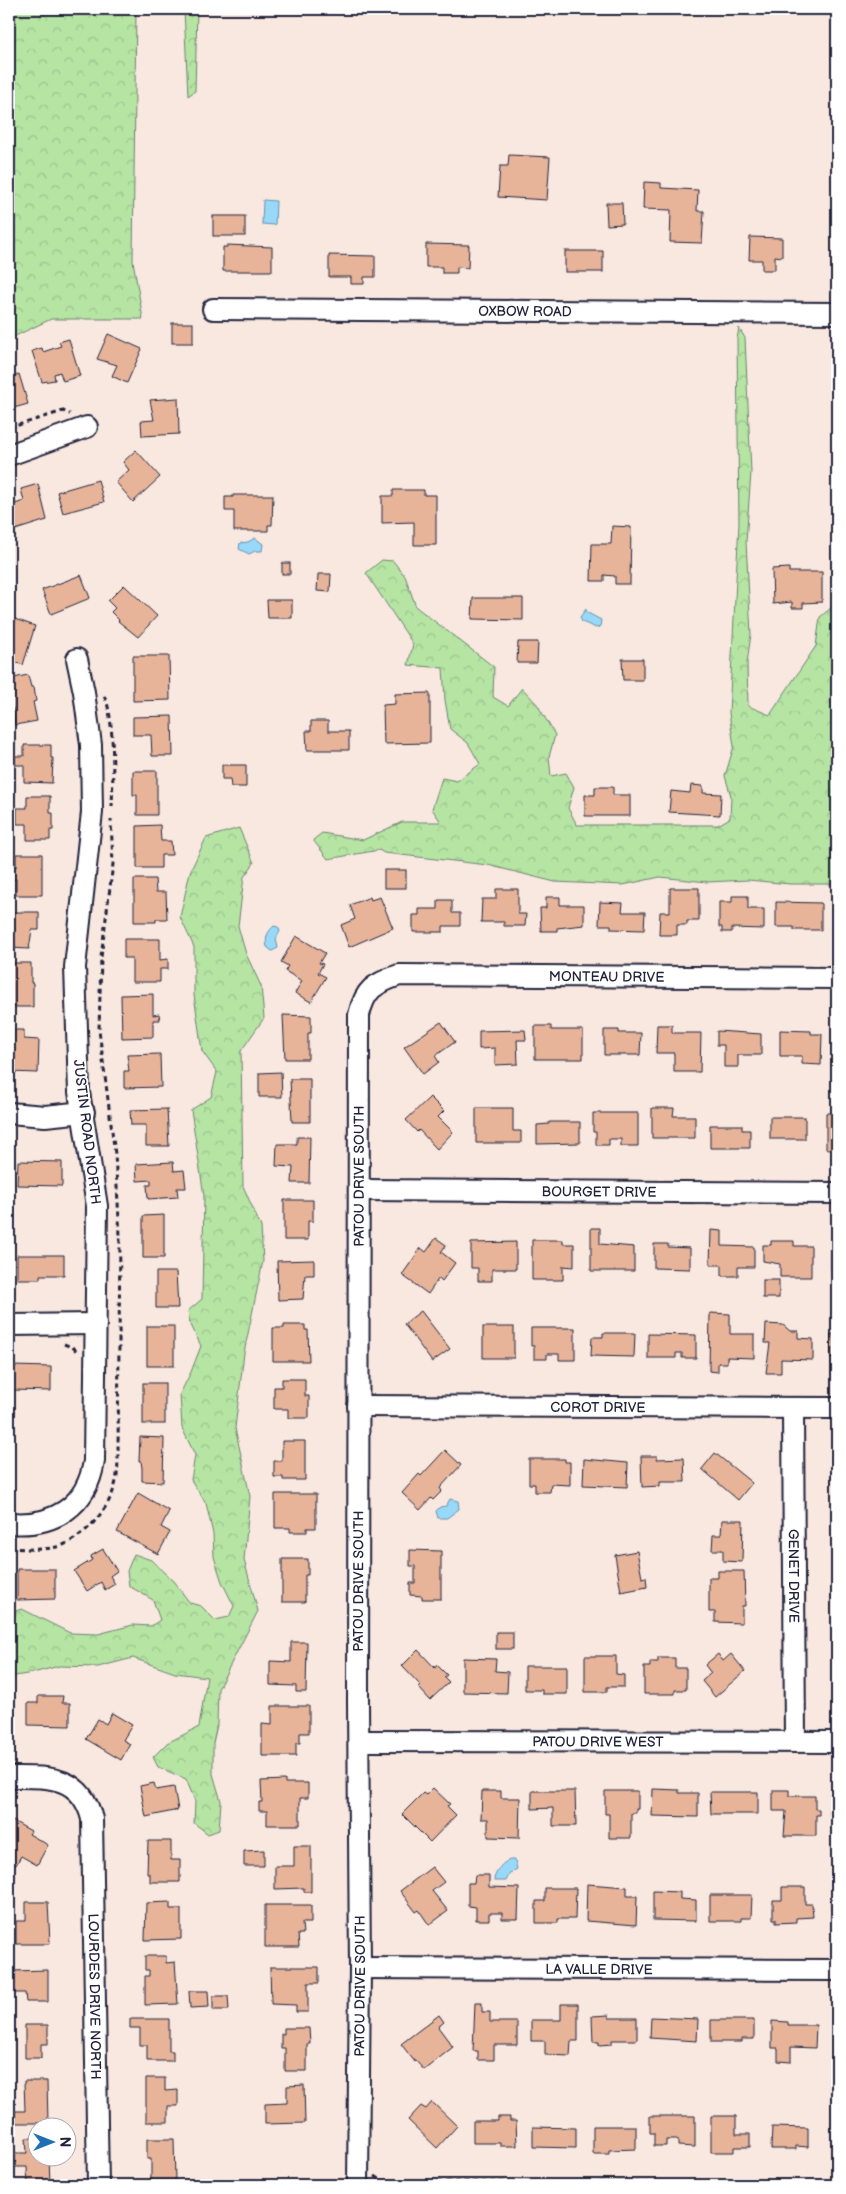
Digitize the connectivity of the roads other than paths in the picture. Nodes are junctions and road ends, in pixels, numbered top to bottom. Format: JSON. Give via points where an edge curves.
{"nodes":[{"id":1,"x":213,"y":309,"type":"dead end"},
{"id":2,"x":837,"y":313,"type":"edge"},
{"id":3,"x":87,"y":427,"type":"dead end"},
{"id":4,"x":9,"y":455,"type":"edge"},
{"id":5,"x":76,"y":659,"type":"dead end"},
{"id":6,"x":837,"y":978,"type":"edge"},
{"id":7,"x":378,"y":982,"type":"joint"},
{"id":8,"x":84,"y":1112,"type":"junction"},
{"id":9,"x":9,"y":1113,"type":"edge"},
{"id":10,"x":360,"y":1190,"type":"junction"},
{"id":11,"x":837,"y":1192,"type":"edge"},
{"id":12,"x":96,"y":1324,"type":"junction"},
{"id":13,"x":9,"y":1325,"type":"edge"},
{"id":14,"x":358,"y":1406,"type":"junction"},
{"id":15,"x":793,"y":1408,"type":"junction"},
{"id":16,"x":837,"y":1408,"type":"edge"},
{"id":17,"x":9,"y":1523,"type":"edge"},
{"id":18,"x":359,"y":1741,"type":"junction"},
{"id":19,"x":795,"y":1742,"type":"junction"},
{"id":20,"x":837,"y":1742,"type":"edge"},
{"id":21,"x":9,"y":1777,"type":"edge"},
{"id":22,"x":360,"y":1968,"type":"junction"},
{"id":23,"x":837,"y":1970,"type":"edge"},
{"id":24,"x":365,"y":2179,"type":"edge"},
{"id":25,"x":98,"y":2185,"type":"edge"}],
"edges":[{"from":1,"to":2,"type":"street","name":"OXBOW ROAD"},
{"from":3,"to":4,"type":"street"},
{"from":5,"to":8,"type":"street","name":"JUSTIN ROAD NORTH","via":[[91,745],[92,802],[75,967],[79,1092]]},
{"from":6,"to":7,"type":"street","name":"MONTEAU DRIVE","via":[[399,975]]},
{"from":7,"to":10,"type":"street","name":"PATOU DRIVE SOUTH","via":[[362,1000],[359,1015]]},
{"from":8,"to":9,"type":"street","via":[[45,1116]]},
{"from":8,"to":12,"type":"street","name":"JUSTIN ROAD NORTH","via":[[97,1206]]},
{"from":10,"to":11,"type":"street","name":"BOURGET DRIVE"},
{"from":10,"to":14,"type":"street","name":"PATOU DRIVE SOUTH"},
{"from":12,"to":13,"type":"street"},
{"from":12,"to":17,"type":"street","name":"JUSTIN ROAD NORTH","via":[[92,1472],[82,1495],[68,1510],[51,1519]]},
{"from":14,"to":15,"type":"street","name":"COROT DRIVE"},
{"from":14,"to":18,"type":"street","name":"PATOU DRIVE SOUTH"},
{"from":15,"to":16,"type":"street","name":"COROT DRIVE"},
{"from":15,"to":19,"type":"street","name":"GENET DRIVE"},
{"from":18,"to":19,"type":"street","name":"PATOU DRIVE WEST"},
{"from":18,"to":22,"type":"street","name":"PATOU DRIVE SOUTH"},
{"from":19,"to":20,"type":"street","name":"PATOU DRIVE WEST"},
{"from":21,"to":25,"type":"street","name":"LOURDES DRIVE NORTH","via":[[58,1779],[79,1792],[92,1819]]},
{"from":22,"to":23,"type":"street","name":"LA VALLE DRIVE"},
{"from":22,"to":24,"type":"street","name":"PATOU DRIVE SOUTH"}]}
